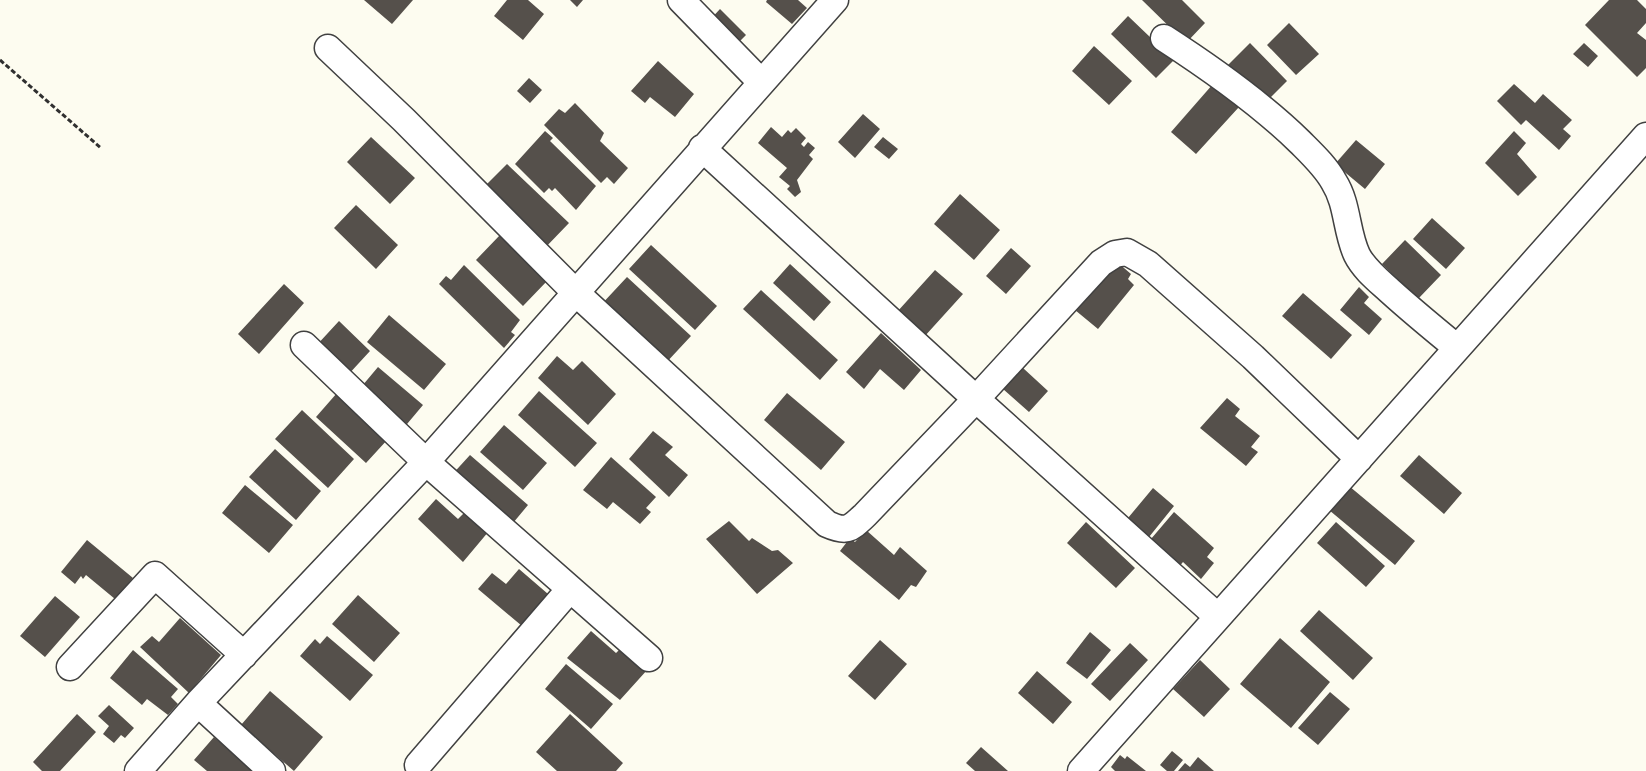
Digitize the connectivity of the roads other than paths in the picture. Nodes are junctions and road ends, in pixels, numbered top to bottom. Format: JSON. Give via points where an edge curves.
{"nodes":[{"id":1,"x":681,"y":0,"type":"edge"},
{"id":2,"x":835,"y":0,"type":"edge"},
{"id":3,"x":1164,"y":38,"type":"dead end"},
{"id":4,"x":328,"y":48,"type":"dead end"},
{"id":5,"x":761,"y":82,"type":"junction"},
{"id":6,"x":1646,"y":136,"type":"edge"},
{"id":7,"x":702,"y":148,"type":"junction"},
{"id":8,"x":575,"y":292,"type":"junction"},
{"id":9,"x":304,"y":345,"type":"dead end"},
{"id":10,"x":1456,"y":347,"type":"junction"},
{"id":11,"x":976,"y":399,"type":"junction"},
{"id":12,"x":1359,"y":459,"type":"junction"},
{"id":13,"x":426,"y":462,"type":"junction"},
{"id":14,"x":570,"y":589,"type":"junction"},
{"id":15,"x":1218,"y":617,"type":"junction"},
{"id":16,"x":244,"y":655,"type":"junction"},
{"id":17,"x":650,"y":658,"type":"dead end"},
{"id":18,"x":70,"y":668,"type":"dead end"},
{"id":19,"x":198,"y":703,"type":"junction"},
{"id":20,"x":418,"y":766,"type":"dead end"},
{"id":21,"x":138,"y":771,"type":"edge"},
{"id":22,"x":272,"y":771,"type":"edge"},
{"id":23,"x":1081,"y":771,"type":"edge"}],
"edges":[{"from":1,"to":5,"type":"street"},
{"from":2,"to":5,"type":"street"},
{"from":3,"to":10,"type":"street","via":[[1218,73],[1308,150],[1335,183],[1360,261]]},
{"from":4,"to":8,"type":"street"},
{"from":5,"to":7,"type":"street"},
{"from":6,"to":10,"type":"street"},
{"from":7,"to":8,"type":"street"},
{"from":7,"to":11,"type":"street"},
{"from":8,"to":11,"type":"street","via":[[827,524],[840,530],[852,527]]},
{"from":8,"to":13,"type":"street"},
{"from":9,"to":13,"type":"street"},
{"from":10,"to":12,"type":"street"},
{"from":11,"to":12,"type":"street","via":[[1101,263],[1114,254],[1127,252],[1148,264],[1253,357]]},
{"from":11,"to":15,"type":"street"},
{"from":12,"to":15,"type":"street"},
{"from":13,"to":14,"type":"street"},
{"from":13,"to":16,"type":"street"},
{"from":14,"to":17,"type":"street"},
{"from":14,"to":20,"type":"street"},
{"from":15,"to":23,"type":"street"},
{"from":16,"to":18,"type":"street","via":[[155,575]]},
{"from":16,"to":19,"type":"street"},
{"from":19,"to":21,"type":"street"},
{"from":19,"to":22,"type":"street"}]}
